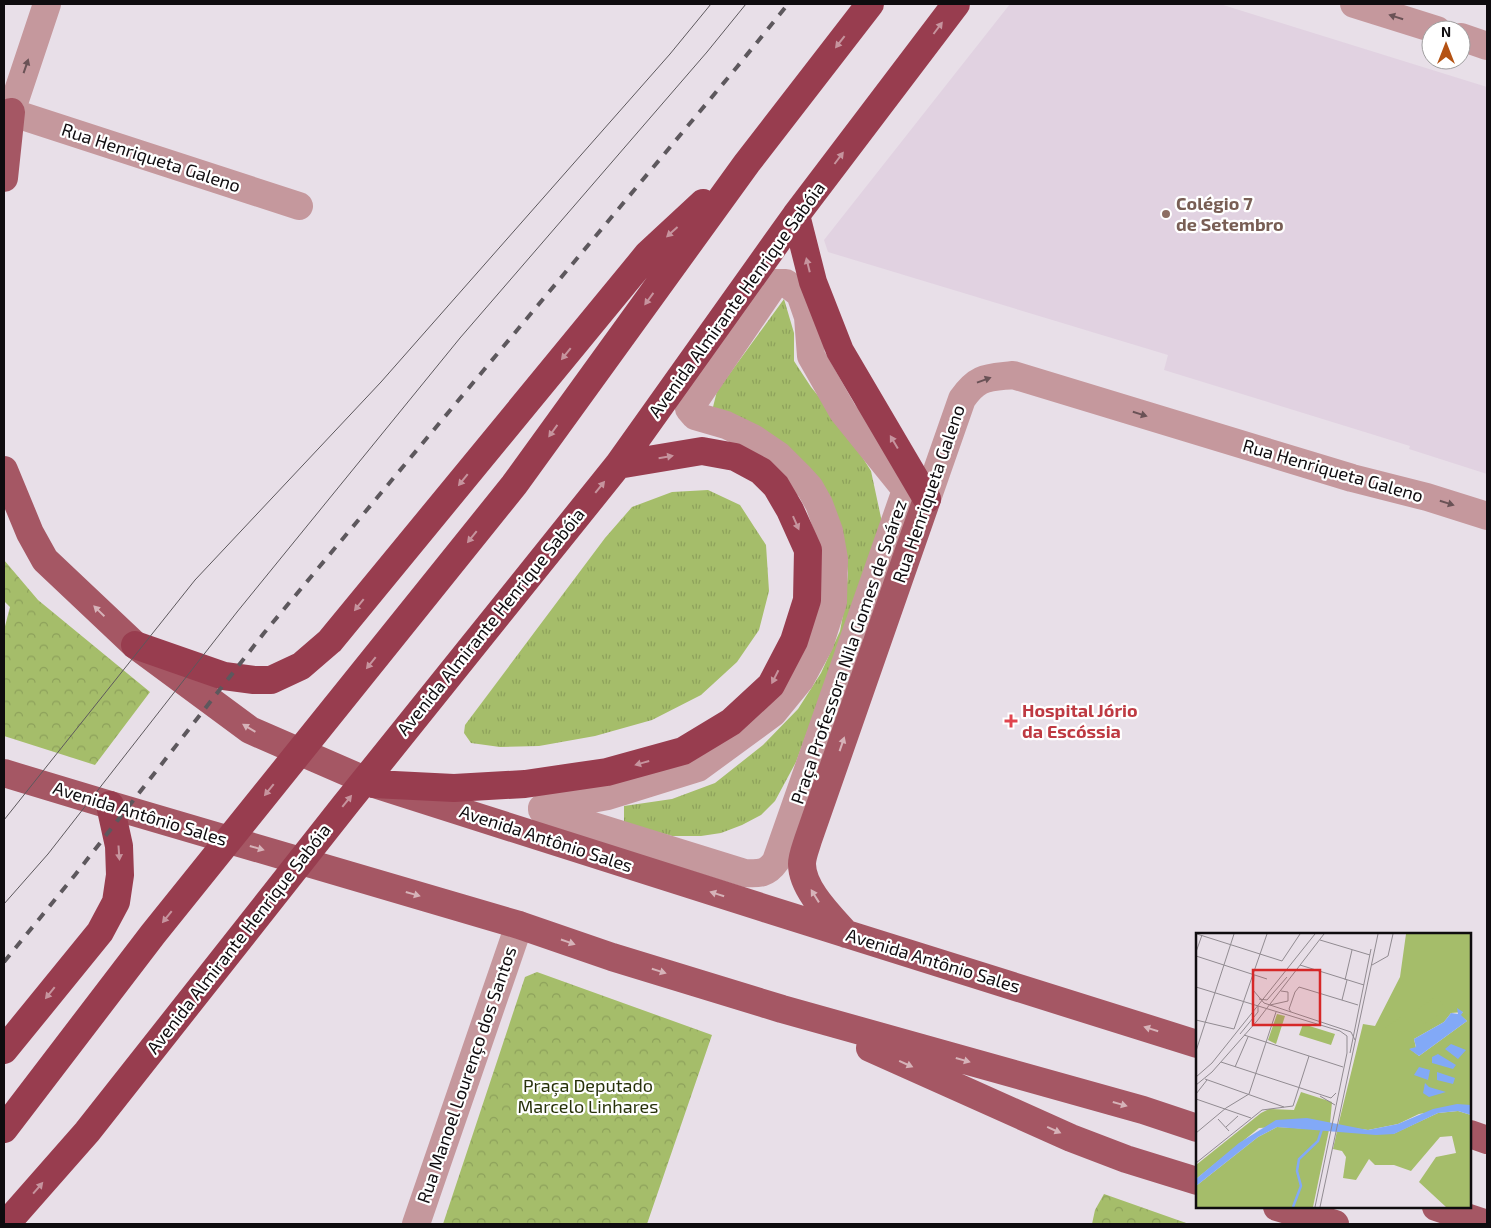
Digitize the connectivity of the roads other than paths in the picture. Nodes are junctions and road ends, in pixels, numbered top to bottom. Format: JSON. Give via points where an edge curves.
{"nodes":[{"id":1,"x":47,"y":4,"type":"edge"},
{"id":2,"x":870,"y":4,"type":"edge"},
{"id":3,"x":956,"y":4,"type":"edge"},
{"id":4,"x":1354,"y":4,"type":"edge"},
{"id":5,"x":1421,"y":25,"type":"edge"},
{"id":6,"x":1471,"y":40,"type":"edge"},
{"id":7,"x":1487,"y":46,"type":"edge"},
{"id":8,"x":6,"y":116,"type":"edge"},
{"id":9,"x":747,"y":163,"type":"junction"},
{"id":10,"x":4,"y":178,"type":"edge"},
{"id":11,"x":299,"y":206,"type":"dead end"},
{"id":12,"x":796,"y":215,"type":"junction"},
{"id":13,"x":618,"y":465,"type":"junction"},
{"id":14,"x":4,"y":470,"type":"edge"},
{"id":15,"x":927,"y":499,"type":"junction"},
{"id":16,"x":1487,"y":516,"type":"edge"},
{"id":17,"x":135,"y":645,"type":"junction"},
{"id":18,"x":4,"y":772,"type":"edge"},
{"id":19,"x":374,"y":784,"type":"junction"},
{"id":20,"x":110,"y":805,"type":"junction"},
{"id":21,"x":561,"y":805,"type":"joint"},
{"id":22,"x":519,"y":925,"type":"junction"},
{"id":23,"x":846,"y":934,"type":"junction"},
{"id":24,"x":782,"y":1009,"type":"junction"},
{"id":25,"x":1196,"y":1044,"type":"edge"},
{"id":26,"x":4,"y":1050,"type":"edge"},
{"id":27,"x":1196,"y":1128,"type":"edge"},
{"id":28,"x":4,"y":1129,"type":"edge"},
{"id":29,"x":1471,"y":1134,"type":"edge"},
{"id":30,"x":1487,"y":1140,"type":"edge"},
{"id":31,"x":1196,"y":1181,"type":"edge"},
{"id":32,"x":1280,"y":1208,"type":"edge"},
{"id":33,"x":1439,"y":1208,"type":"edge"},
{"id":34,"x":6,"y":1224,"type":"edge"},
{"id":35,"x":416,"y":1224,"type":"edge"},
{"id":36,"x":1335,"y":1224,"type":"edge"},
{"id":37,"x":1487,"y":1224,"type":"edge"}],
"edges":[{"from":8,"to":1,"type":"street","one_way":true},
{"from":2,"to":9,"type":"highway","one_way":true},
{"from":12,"to":3,"type":"highway","name":"Avenida Almirante Henrique Sabóia","one_way":true},
{"from":5,"to":4,"type":"street","one_way":true},
{"from":6,"to":7,"type":"street"},
{"from":8,"to":10,"type":"main road"},
{"from":8,"to":11,"type":"street","name":"Rua Henriqueta Galeno"},
{"from":9,"to":17,"type":"highway","one_way":true,"via":[[648,254],[330,641],[301,666],[272,680],[254,680],[224,676]]},
{"from":9,"to":28,"type":"highway","one_way":true,"via":[[514,485],[153,934]]},
{"from":12,"to":13,"type":"highway","name":"Avenida Almirante Henrique Sabóia"},
{"from":15,"to":12,"type":"highway","one_way":true,"via":[[840,351],[813,282]]},
{"from":13,"to":19,"type":"highway","one_way":true,"via":[[702,450],[735,457],[776,486],[808,550],[807,600],[794,641],[771,684],[731,722],[683,751],[607,772],[525,784],[454,788]]},
{"from":34,"to":13,"type":"highway","name":"Avenida Almirante Henrique Sabóia","one_way":true,"via":[[87,1132]]},
{"from":17,"to":14,"type":"main road","name":"Avenida Antônio Sales","one_way":true,"via":[[45,560],[30,534]]},
{"from":15,"to":16,"type":"street","name":"Rua Henriqueta Galeno","one_way":true,"via":[[962,399],[970,386],[984,378],[1013,375]]},
{"from":23,"to":15,"type":"main road","name":"Rua Henriqueta Galeno","one_way":true,"via":[[822,908],[806,882],[802,863]]},
{"from":19,"to":17,"type":"main road","name":"Avenida Antônio Sales","one_way":true,"via":[[250,730]]},
{"from":18,"to":20,"type":"main road","name":"Avenida Antônio Sales"},
{"from":23,"to":19,"type":"main road","name":"Avenida Antônio Sales","one_way":true},
{"from":20,"to":22,"type":"main road","name":"Avenida Antônio Sales","one_way":true},
{"from":20,"to":26,"type":"highway","one_way":true,"via":[[119,846],[120,875],[116,902],[100,932]]},
{"from":21,"to":21,"type":"street","name":"Praça Professora Nila Gomes de Soárez","via":[[542,810],[745,873],[759,874],[771,868],[776,861],[906,490],[843,412],[811,356],[808,317],[800,294],[786,283],[775,283],[689,409],[696,416],[753,438],[778,455],[810,488],[819,504],[829,531],[834,559],[833,602],[820,643],[800,680],[773,713],[698,768],[608,796]]},
{"from":22,"to":24,"type":"main road","name":"Avenida Antônio Sales","one_way":true},
{"from":22,"to":35,"type":"street","name":"Rua Manoel Lourenço dos Santos"},
{"from":25,"to":23,"type":"main road","name":"Avenida Antônio Sales","one_way":true},
{"from":24,"to":27,"type":"main road","name":"Avenida Antônio Sales","one_way":true},
{"from":24,"to":31,"type":"main road","one_way":true,"via":[[1071,1138]]},
{"from":29,"to":30,"type":"main road"},
{"from":32,"to":36,"type":"main road"},
{"from":33,"to":37,"type":"main road"}]}
